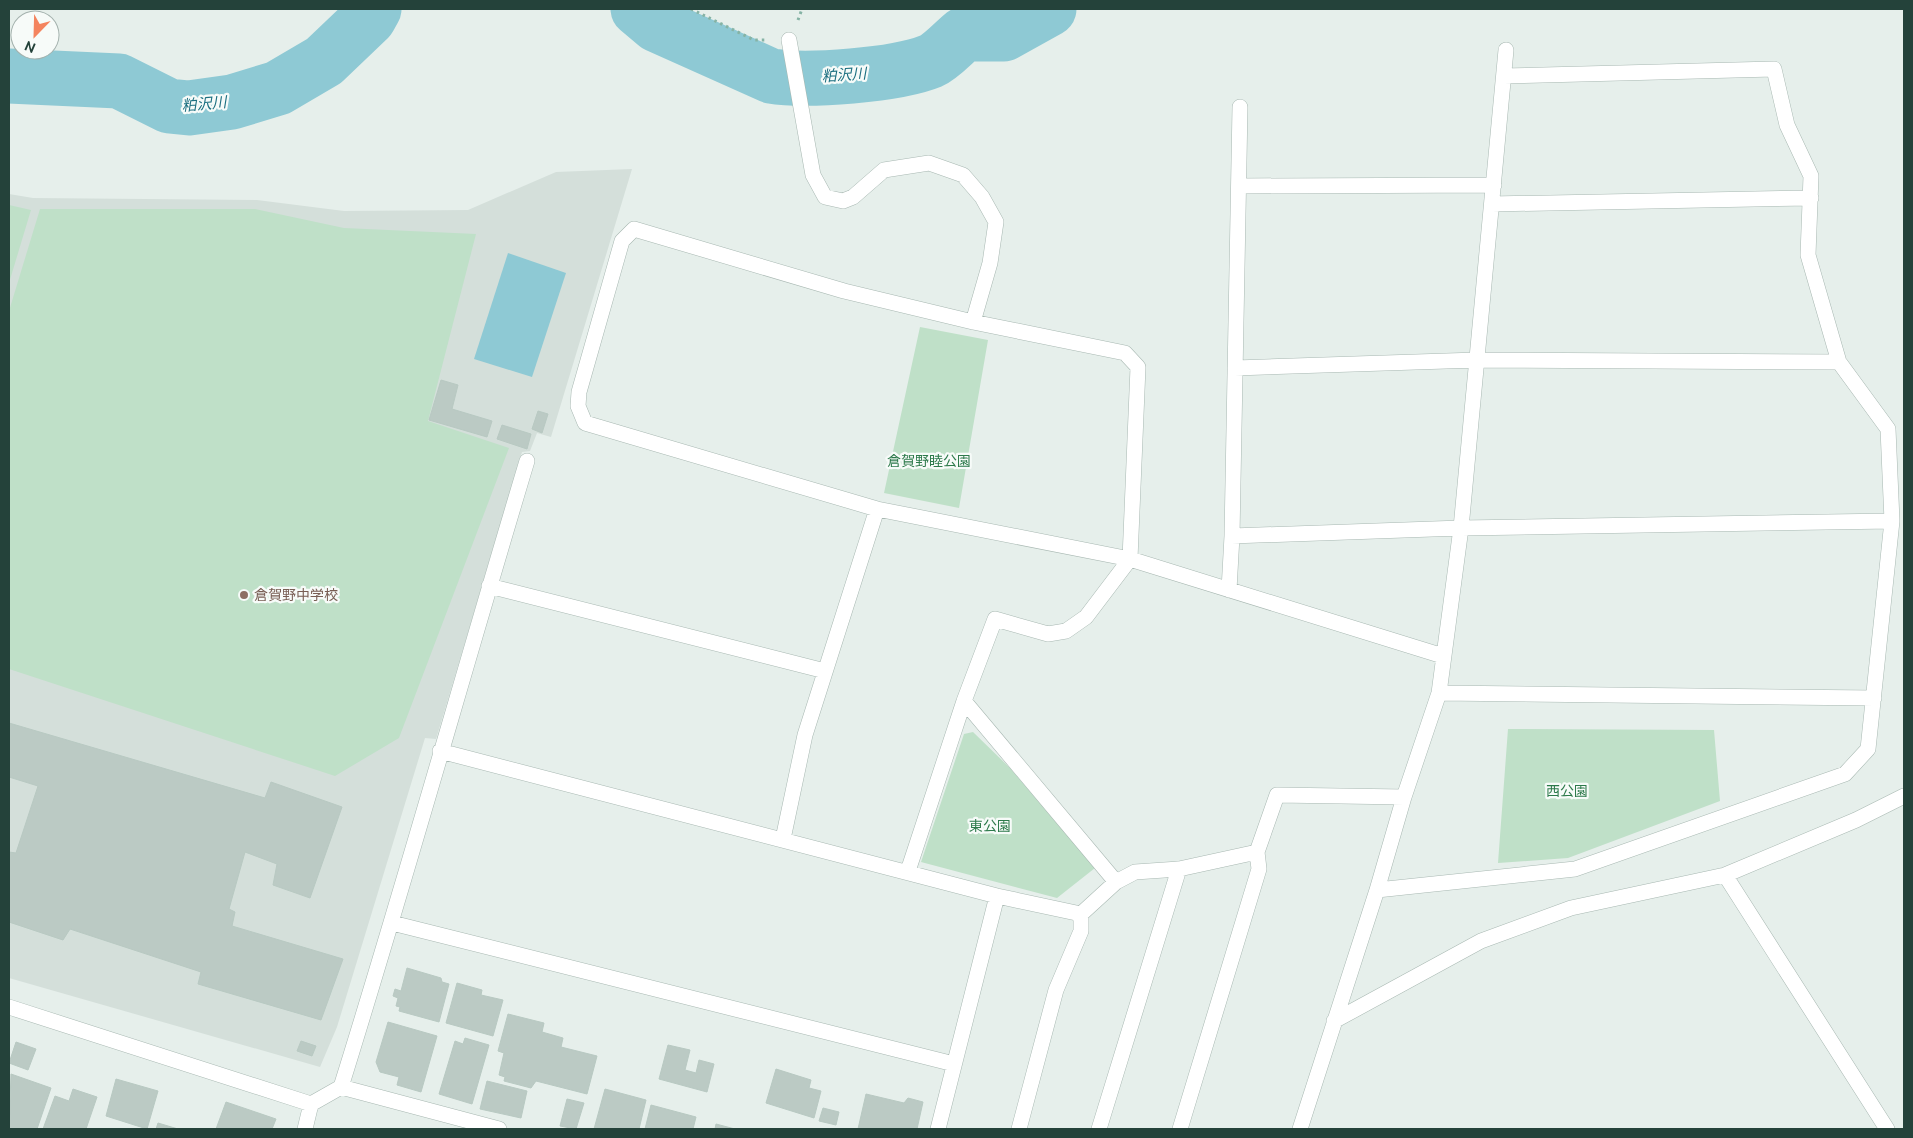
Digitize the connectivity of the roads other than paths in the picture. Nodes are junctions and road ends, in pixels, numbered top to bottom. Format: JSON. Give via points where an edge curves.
{"nodes":[{"id":1,"x":789,"y":40,"type":"road end"},
{"id":2,"x":1506,"y":50,"type":"dead end"},
{"id":3,"x":1504,"y":76,"type":"junction"},
{"id":4,"x":1240,"y":107,"type":"dead end"},
{"id":5,"x":1494,"y":185,"type":"junction"},
{"id":6,"x":1238,"y":186,"type":"junction"},
{"id":7,"x":1811,"y":198,"type":"junction"},
{"id":8,"x":1492,"y":204,"type":"junction"},
{"id":9,"x":973,"y":322,"type":"junction"},
{"id":10,"x":1477,"y":360,"type":"junction"},
{"id":11,"x":1839,"y":362,"type":"junction"},
{"id":12,"x":1235,"y":368,"type":"junction"},
{"id":13,"x":527,"y":462,"type":"dead end"},
{"id":14,"x":877,"y":509,"type":"junction"},
{"id":15,"x":1892,"y":522,"type":"junction"},
{"id":16,"x":1461,"y":528,"type":"junction"},
{"id":17,"x":1232,"y":536,"type":"junction"},
{"id":18,"x":1130,"y":559,"type":"junction"},
{"id":19,"x":489,"y":586,"type":"junction"},
{"id":20,"x":1229,"y":590,"type":"junction"},
{"id":21,"x":1443,"y":656,"type":"junction"},
{"id":22,"x":826,"y":671,"type":"junction"},
{"id":23,"x":1439,"y":693,"type":"junction"},
{"id":24,"x":1874,"y":698,"type":"junction"},
{"id":25,"x":964,"y":701,"type":"junction"},
{"id":26,"x":440,"y":751,"type":"junction"},
{"id":27,"x":1904,"y":796,"type":"edge"},
{"id":28,"x":1404,"y":797,"type":"junction"},
{"id":29,"x":783,"y":839,"type":"junction"},
{"id":30,"x":1257,"y":852,"type":"junction"},
{"id":31,"x":1179,"y":869,"type":"junction"},
{"id":32,"x":908,"y":871,"type":"junction"},
{"id":33,"x":1724,"y":875,"type":"junction"},
{"id":34,"x":1116,"y":882,"type":"junction"},
{"id":35,"x":1377,"y":890,"type":"junction"},
{"id":36,"x":998,"y":896,"type":"junction"},
{"id":37,"x":1081,"y":914,"type":"junction"},
{"id":38,"x":392,"y":923,"type":"junction"},
{"id":39,"x":9,"y":1007,"type":"edge"},
{"id":40,"x":1334,"y":1021,"type":"junction"},
{"id":41,"x":954,"y":1064,"type":"junction"},
{"id":42,"x":341,"y":1087,"type":"junction"},
{"id":43,"x":311,"y":1104,"type":"junction"},
{"id":44,"x":305,"y":1129,"type":"edge"},
{"id":45,"x":499,"y":1129,"type":"edge"},
{"id":46,"x":938,"y":1129,"type":"edge"},
{"id":47,"x":1019,"y":1129,"type":"edge"},
{"id":48,"x":1099,"y":1129,"type":"edge"},
{"id":49,"x":1180,"y":1129,"type":"edge"},
{"id":50,"x":1300,"y":1129,"type":"edge"},
{"id":51,"x":1887,"y":1129,"type":"edge"}],
"edges":[{"from":1,"to":9,"type":"street","via":[[813,175],[825,197],[843,201],[853,197],[884,170],[929,163],[963,175],[982,197],[996,222],[990,263]]},
{"from":2,"to":3,"type":"street"},
{"from":3,"to":5,"type":"street"},
{"from":3,"to":7,"type":"street","via":[[1774,69],[1787,125],[1812,176]]},
{"from":4,"to":6,"type":"street"},
{"from":5,"to":6,"type":"street"},
{"from":5,"to":8,"type":"street"},
{"from":6,"to":12,"type":"street"},
{"from":7,"to":8,"type":"street"},
{"from":7,"to":11,"type":"street","via":[[1808,255]]},
{"from":8,"to":10,"type":"street"},
{"from":9,"to":14,"type":"street","via":[[844,291],[634,229],[622,241],[578,392],[578,406],[585,423]]},
{"from":9,"to":18,"type":"street","via":[[1125,353],[1138,367]]},
{"from":10,"to":11,"type":"street"},
{"from":10,"to":12,"type":"street"},
{"from":10,"to":16,"type":"street"},
{"from":11,"to":15,"type":"street","via":[[1888,429]]},
{"from":12,"to":17,"type":"street"},
{"from":13,"to":19,"type":"street"},
{"from":14,"to":18,"type":"street"},
{"from":14,"to":22,"type":"street"},
{"from":15,"to":16,"type":"street"},
{"from":15,"to":24,"type":"street"},
{"from":16,"to":17,"type":"street"},
{"from":16,"to":21,"type":"street"},
{"from":17,"to":20,"type":"street"},
{"from":18,"to":20,"type":"street"},
{"from":18,"to":25,"type":"street","via":[[1086,617],[1066,631],[1048,634],[995,619]]},
{"from":19,"to":22,"type":"street"},
{"from":19,"to":26,"type":"street"},
{"from":20,"to":21,"type":"street"},
{"from":21,"to":23,"type":"street"},
{"from":22,"to":29,"type":"street","via":[[804,735]]},
{"from":23,"to":24,"type":"street"},
{"from":23,"to":28,"type":"street"},
{"from":24,"to":35,"type":"street","via":[[1868,749],[1845,774],[1575,869]]},
{"from":25,"to":32,"type":"street"},
{"from":25,"to":34,"type":"street"},
{"from":26,"to":29,"type":"street"},
{"from":26,"to":38,"type":"street"},
{"from":27,"to":33,"type":"street","via":[[1856,820]]},
{"from":28,"to":30,"type":"street","via":[[1278,795]]},
{"from":28,"to":35,"type":"street"},
{"from":29,"to":32,"type":"street"},
{"from":30,"to":31,"type":"street"},
{"from":30,"to":49,"type":"street","via":[[1259,869]]},
{"from":31,"to":34,"type":"street","via":[[1135,872]]},
{"from":31,"to":48,"type":"street"},
{"from":32,"to":36,"type":"street"},
{"from":33,"to":40,"type":"street","via":[[1571,908],[1481,941]]},
{"from":33,"to":51,"type":"street"},
{"from":34,"to":37,"type":"street"},
{"from":35,"to":40,"type":"street"},
{"from":36,"to":37,"type":"street"},
{"from":36,"to":41,"type":"street"},
{"from":37,"to":47,"type":"street","via":[[1081,931],[1056,990]]},
{"from":38,"to":41,"type":"street"},
{"from":38,"to":42,"type":"street"},
{"from":39,"to":43,"type":"street"},
{"from":40,"to":50,"type":"street"},
{"from":41,"to":46,"type":"street"},
{"from":42,"to":43,"type":"street"},
{"from":42,"to":45,"type":"street"},
{"from":43,"to":44,"type":"street"}]}
